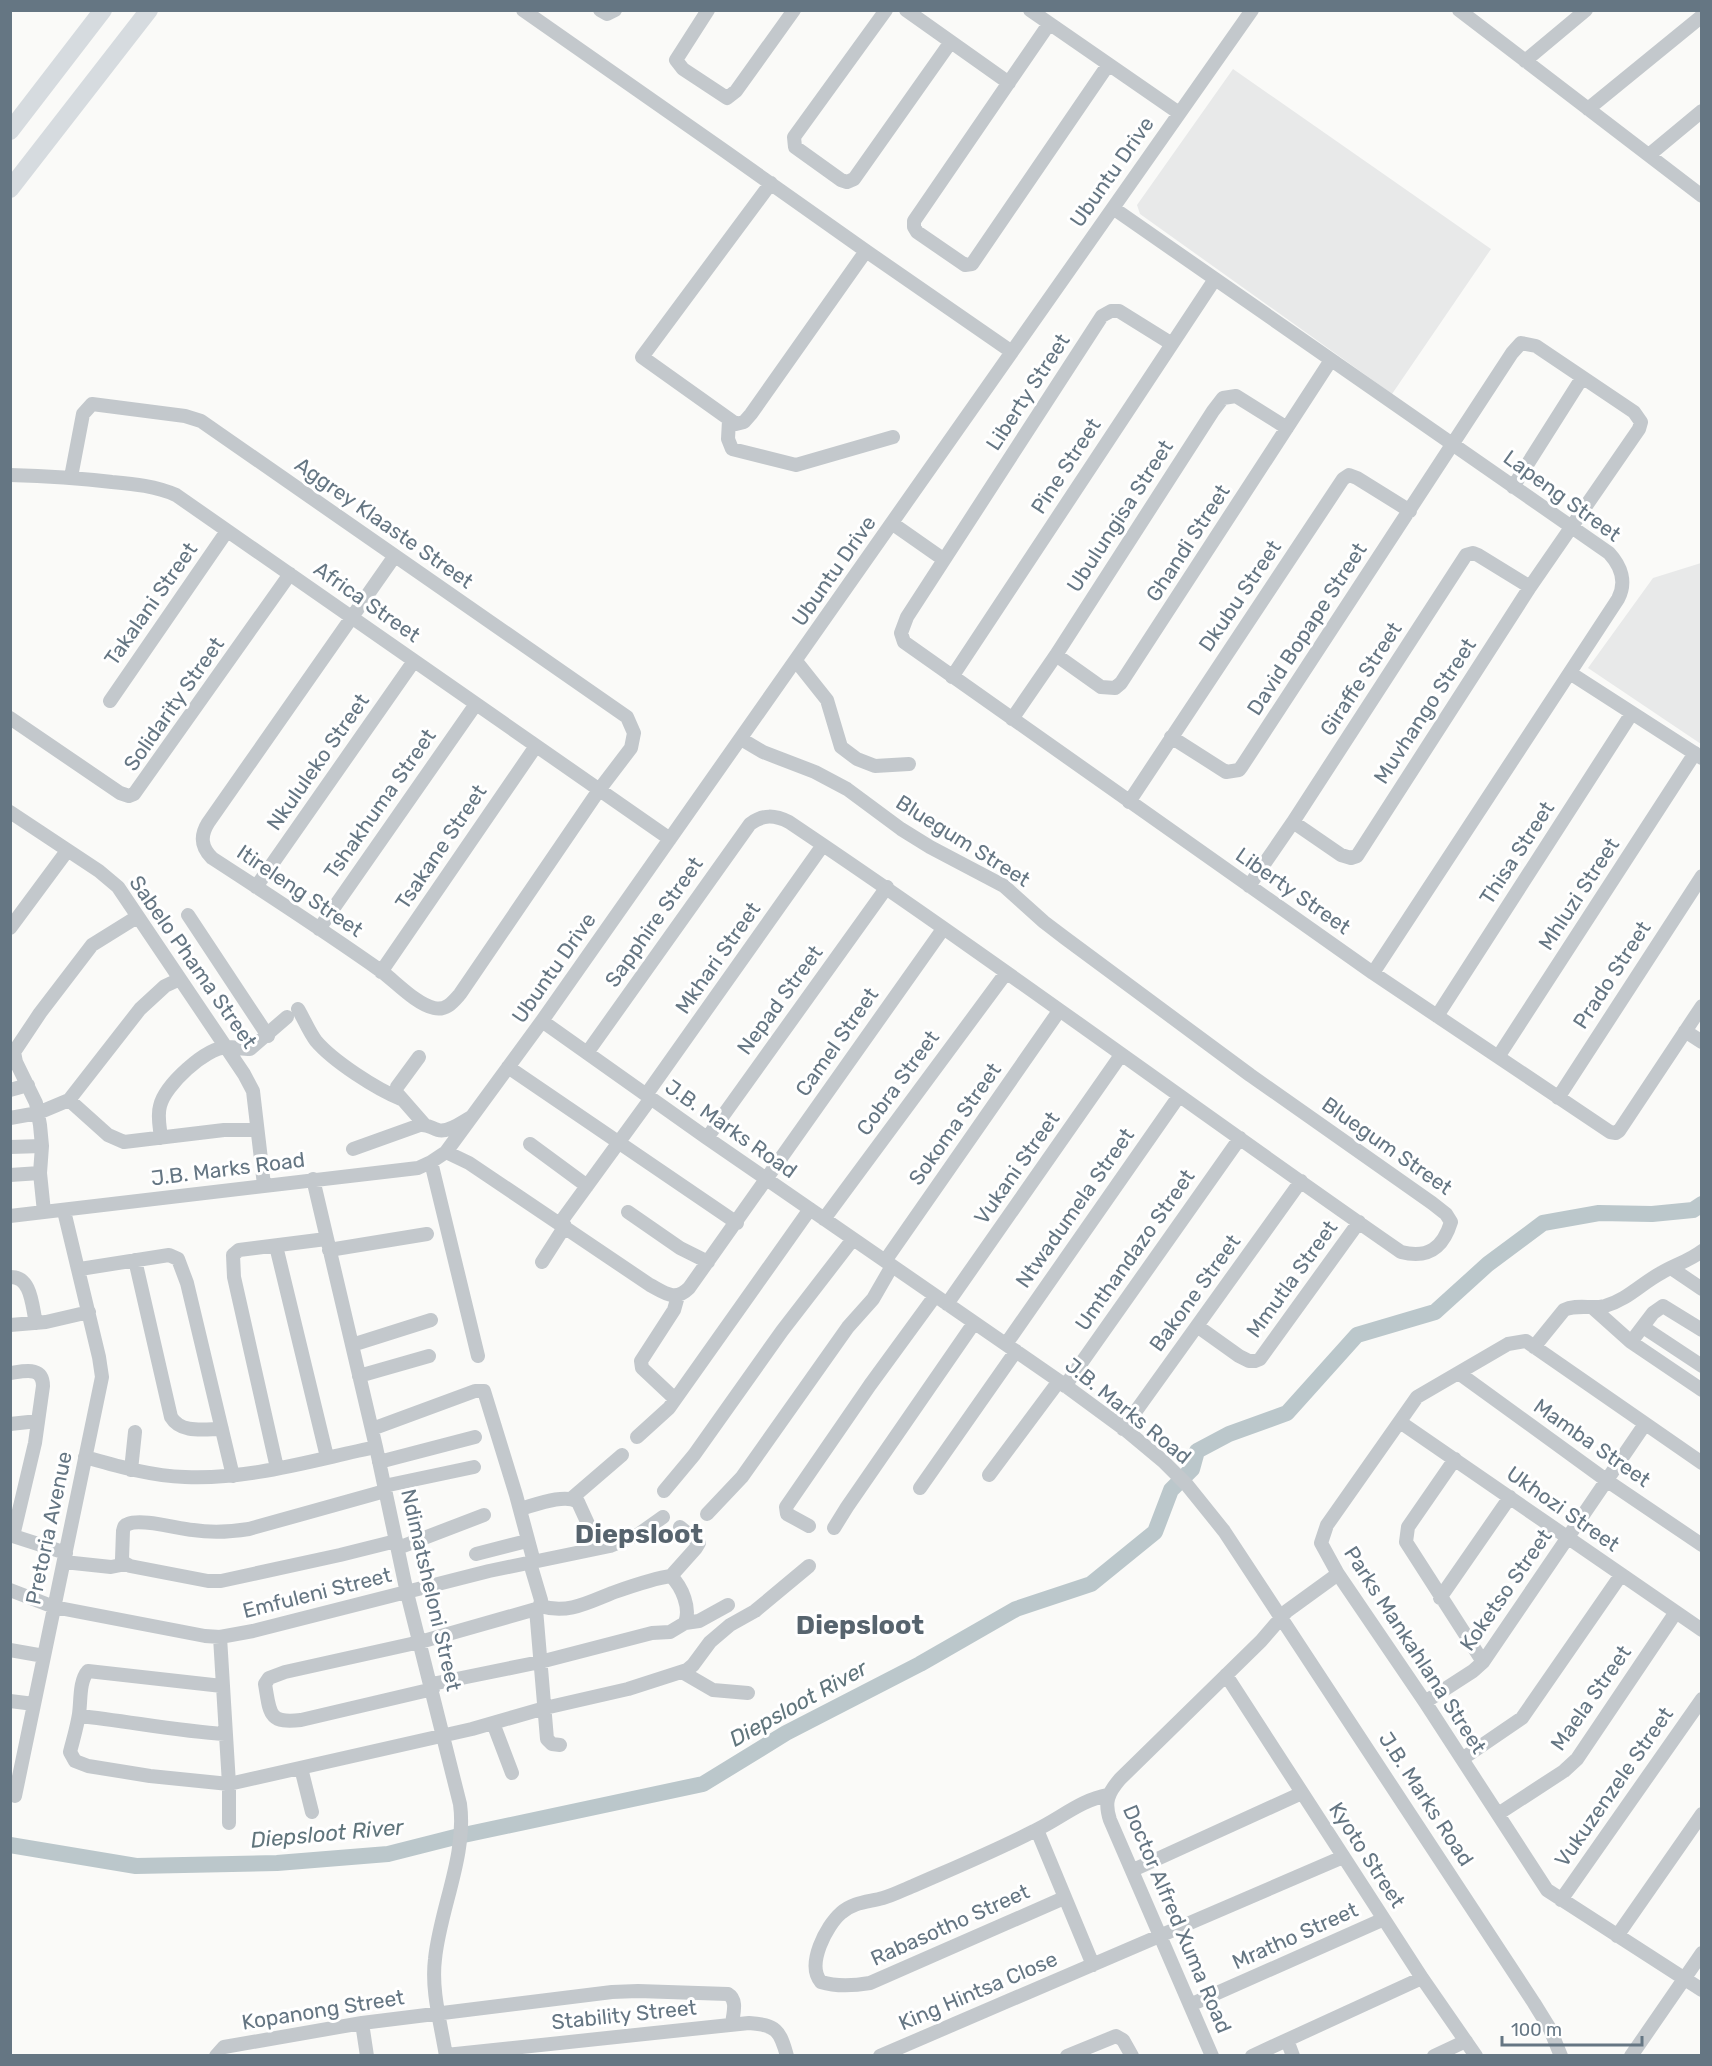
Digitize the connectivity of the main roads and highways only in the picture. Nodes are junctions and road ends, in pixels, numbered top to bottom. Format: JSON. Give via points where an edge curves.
{"nodes":[{"id":1,"x":103,"y":10,"type":"edge"},
{"id":2,"x":149,"y":10,"type":"edge"},
{"id":3,"x":10,"y":131,"type":"edge"},
{"id":4,"x":10,"y":189,"type":"edge"}],
"edges":[{"from":1,"to":3,"type":"main road"},
{"from":2,"to":4,"type":"main road"}]}
